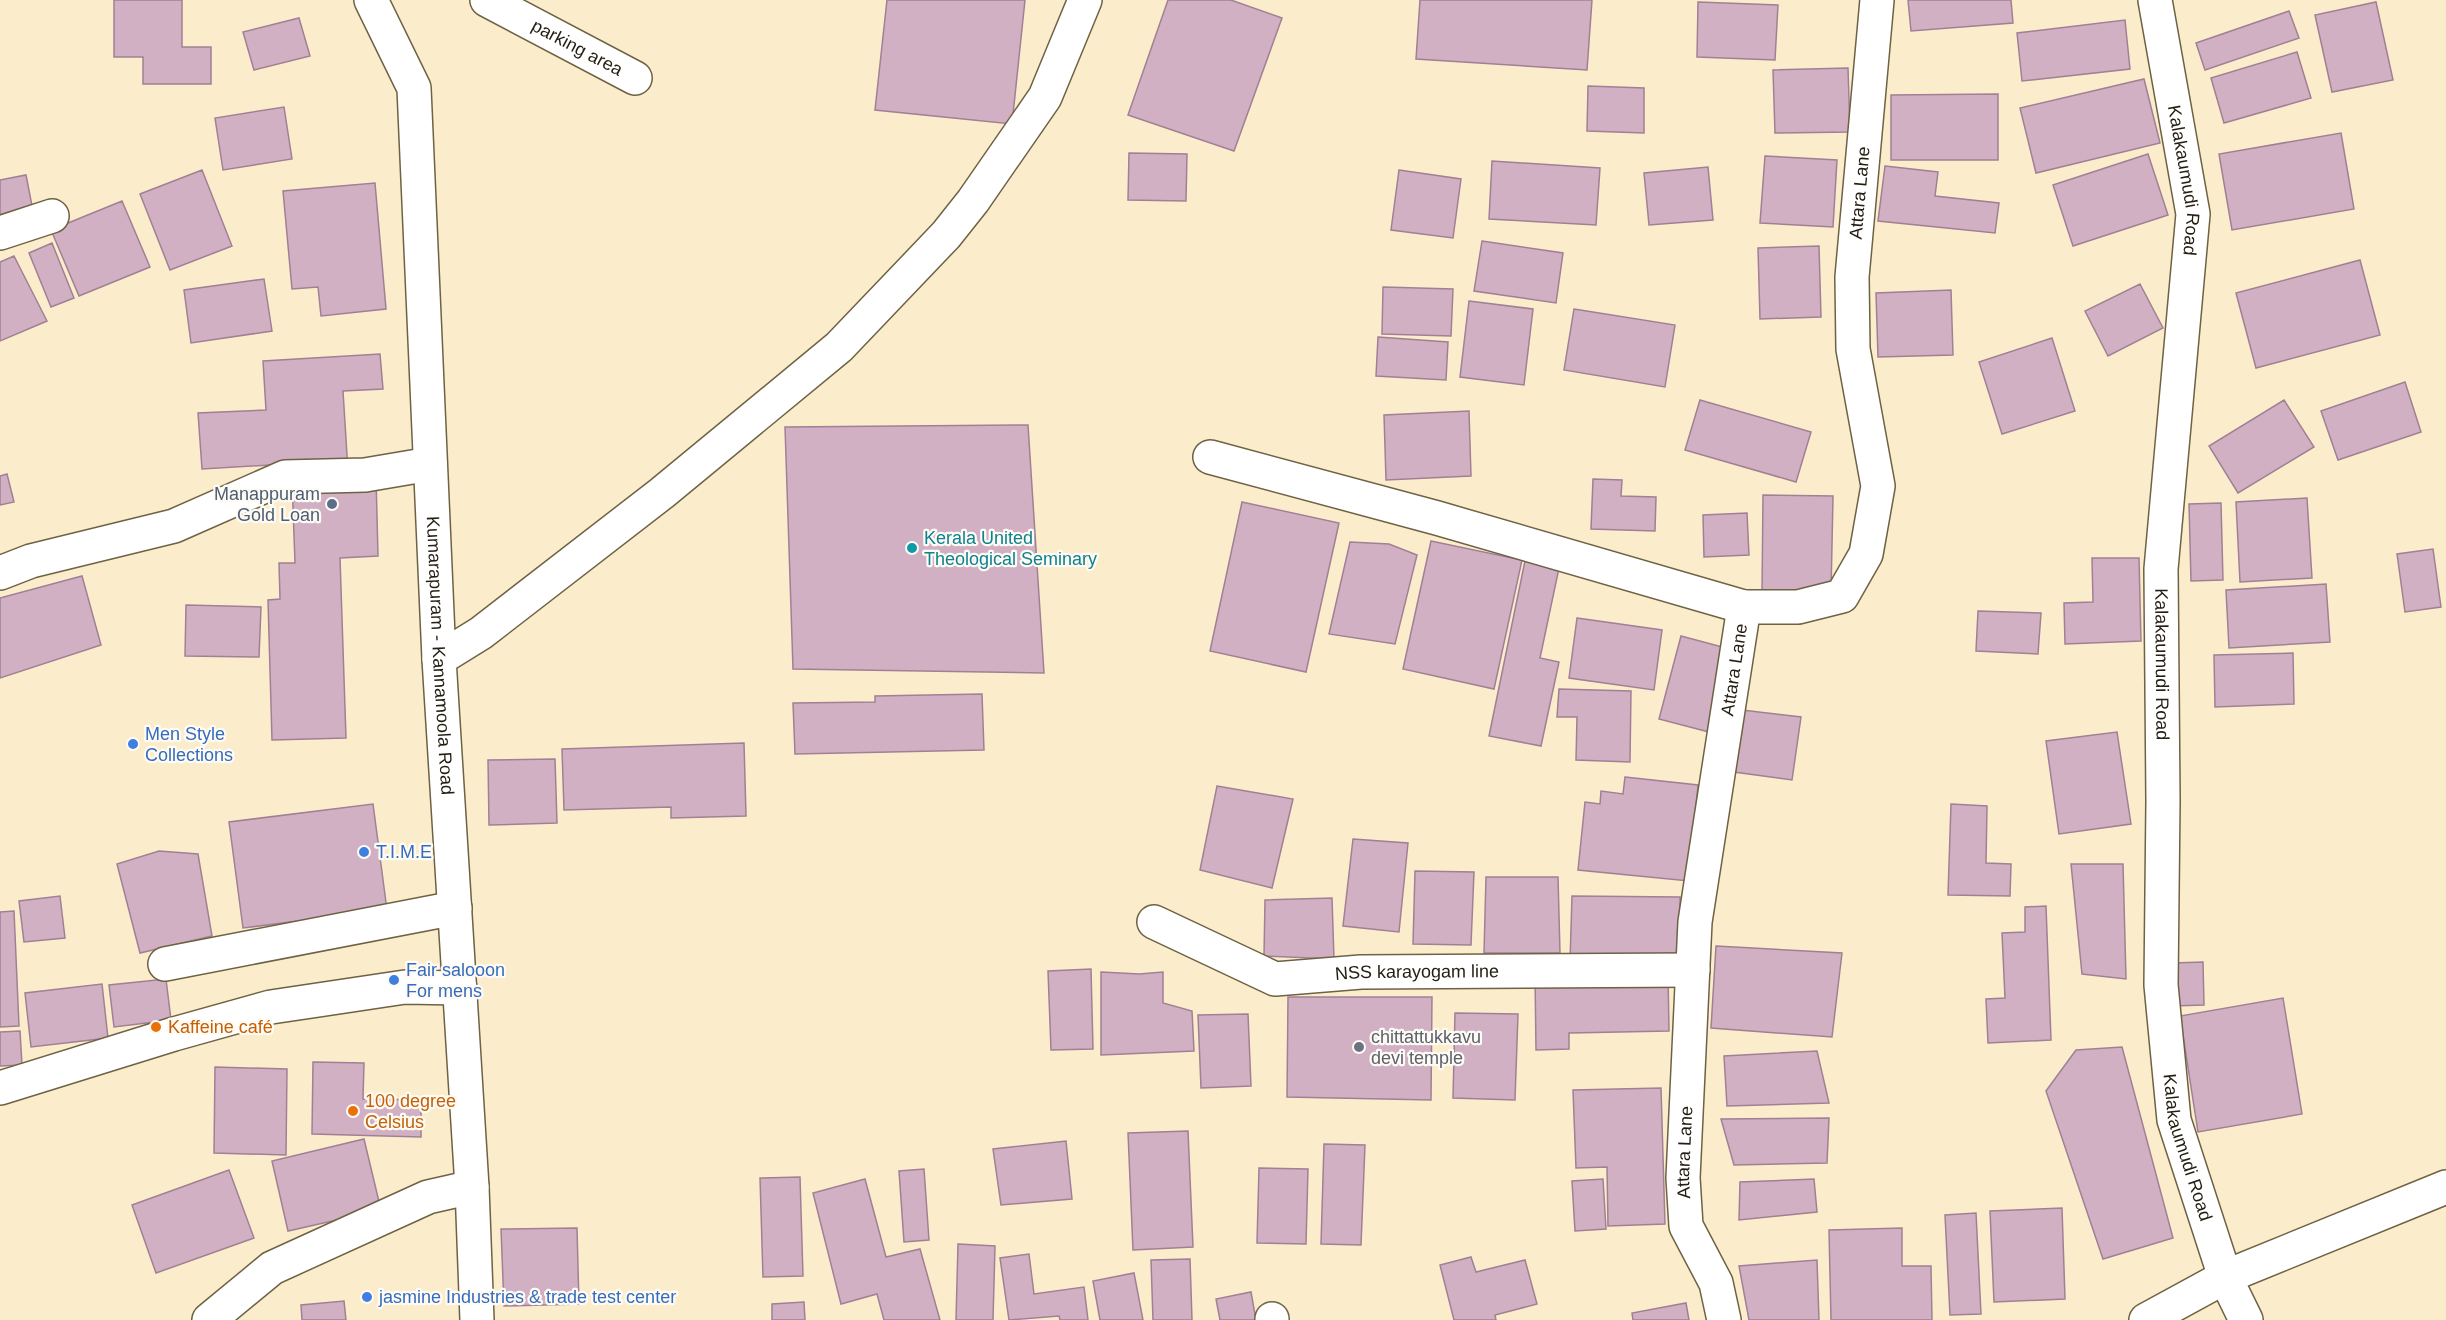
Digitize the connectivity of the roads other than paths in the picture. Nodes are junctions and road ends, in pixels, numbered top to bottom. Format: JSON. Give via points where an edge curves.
{"nodes":[{"id":1,"x":371,"y":0,"type":"edge"},
{"id":2,"x":487,"y":0,"type":"edge"},
{"id":3,"x":1085,"y":0,"type":"edge"},
{"id":4,"x":1877,"y":0,"type":"edge"},
{"id":5,"x":2155,"y":0,"type":"edge"},
{"id":6,"x":635,"y":78,"type":"dead end"},
{"id":7,"x":52,"y":216,"type":"dead end"},
{"id":8,"x":0,"y":233,"type":"edge"},
{"id":9,"x":1210,"y":457,"type":"dead end"},
{"id":10,"x":430,"y":464,"type":"junction"},
{"id":11,"x":0,"y":573,"type":"edge"},
{"id":12,"x":1744,"y":608,"type":"junction"},
{"id":13,"x":440,"y":659,"type":"junction"},
{"id":14,"x":455,"y":908,"type":"junction"},
{"id":15,"x":1154,"y":922,"type":"dead end"},
{"id":16,"x":165,"y":964,"type":"dead end"},
{"id":17,"x":1693,"y":970,"type":"junction"},
{"id":18,"x":460,"y":988,"type":"junction"},
{"id":19,"x":0,"y":1088,"type":"edge"},
{"id":20,"x":472,"y":1187,"type":"junction"},
{"id":21,"x":2446,"y":1187,"type":"edge"},
{"id":22,"x":2225,"y":1277,"type":"junction"},
{"id":23,"x":209,"y":1320,"type":"edge"},
{"id":24,"x":477,"y":1320,"type":"edge"},
{"id":25,"x":1724,"y":1320,"type":"edge"},
{"id":26,"x":2146,"y":1320,"type":"edge"},
{"id":27,"x":2246,"y":1320,"type":"edge"}],
"edges":[{"from":1,"to":10,"type":"street","name":"Kumarapuram - Kannamoola Road","via":[[414,88]]},
{"from":2,"to":6,"type":"street","name":"parking area"},
{"from":3,"to":13,"type":"street","via":[[1045,97],[973,201],[946,235],[839,347],[662,493],[481,633]]},
{"from":4,"to":12,"type":"street","name":"Attara Lane","via":[[1852,277],[1853,349],[1878,486],[1866,554],[1842,596],[1798,608]]},
{"from":5,"to":22,"type":"street","name":"Kalakaumudi Road","via":[[2193,214],[2161,569],[2161,985],[2174,1120]]},
{"from":7,"to":8,"type":"street"},
{"from":9,"to":12,"type":"street","via":[[1437,518]]},
{"from":10,"to":11,"type":"street","via":[[365,475],[285,477],[174,526],[31,561]]},
{"from":10,"to":13,"type":"street","name":"Kumarapuram - Kannamoola Road"},
{"from":12,"to":17,"type":"street","name":"Attara Lane","via":[[1695,922]]},
{"from":13,"to":14,"type":"street","name":"Kumarapuram - Kannamoola Road"},
{"from":14,"to":16,"type":"street"},
{"from":14,"to":18,"type":"street","name":"Kumarapuram - Kannamoola Road"},
{"from":15,"to":17,"type":"street","name":"NSS karayogam line","via":[[1275,980],[1361,972]]},
{"from":17,"to":25,"type":"street","name":"Attara Lane","via":[[1683,1178],[1686,1226],[1716,1283]]},
{"from":18,"to":19,"type":"street","via":[[405,987],[271,1007]]},
{"from":18,"to":20,"type":"street","name":"Kumarapuram - Kannamoola Road"},
{"from":20,"to":23,"type":"street","via":[[428,1197],[272,1268]]},
{"from":20,"to":24,"type":"street","name":"Kumarapuram - Kannamoola Road"},
{"from":21,"to":22,"type":"street"},
{"from":22,"to":26,"type":"street"},
{"from":22,"to":27,"type":"street","name":"Kalakaumudi Road"}]}
